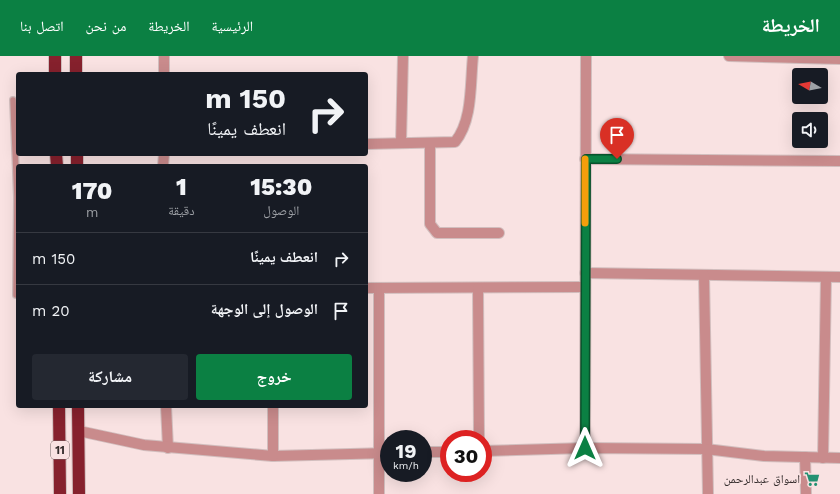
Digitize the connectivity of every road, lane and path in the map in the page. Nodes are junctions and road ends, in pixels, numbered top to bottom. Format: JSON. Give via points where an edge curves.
{"nodes":[{"id":1,"x":55,"y":56,"type":"edge"},
{"id":2,"x":76,"y":56,"type":"edge"},
{"id":3,"x":164,"y":56,"type":"edge"},
{"id":4,"x":403,"y":56,"type":"edge"},
{"id":5,"x":473,"y":56,"type":"edge"},
{"id":6,"x":586,"y":56,"type":"edge"},
{"id":7,"x":729,"y":56,"type":"edge"},
{"id":8,"x":748,"y":56,"type":"edge"},
{"id":9,"x":840,"y":59,"type":"edge"},
{"id":10,"x":56,"y":72,"type":"edge"},
{"id":11,"x":76,"y":72,"type":"edge"},
{"id":12,"x":164,"y":72,"type":"edge"},
{"id":13,"x":13,"y":100,"type":"dead end"},
{"id":14,"x":430,"y":143,"type":"junction"},
{"id":15,"x":368,"y":144,"type":"edge"},
{"id":16,"x":401,"y":144,"type":"junction"},
{"id":17,"x":586,"y":159,"type":"junction"},
{"id":18,"x":840,"y":161,"type":"edge"},
{"id":19,"x":16,"y":164,"type":"edge"},
{"id":20,"x":499,"y":233,"type":"dead end"},
{"id":21,"x":585,"y":273,"type":"junction"},
{"id":22,"x":704,"y":275,"type":"junction"},
{"id":23,"x":826,"y":276,"type":"junction"},
{"id":24,"x":840,"y":277,"type":"edge"},
{"id":25,"x":585,"y":287,"type":"junction"},
{"id":26,"x":368,"y":288,"type":"edge"},
{"id":27,"x":379,"y":288,"type":"junction"},
{"id":28,"x":478,"y":288,"type":"junction"},
{"id":29,"x":59,"y":408,"type":"edge"},
{"id":30,"x":78,"y":408,"type":"edge"},
{"id":31,"x":166,"y":408,"type":"edge"},
{"id":32,"x":273,"y":408,"type":"edge"},
{"id":33,"x":79,"y":430,"type":"junction"},
{"id":34,"x":383,"y":430,"type":"edge"},
{"id":35,"x":479,"y":430,"type":"edge"},
{"id":36,"x":168,"y":448,"type":"junction"},
{"id":37,"x":585,"y":448,"type":"junction"},
{"id":38,"x":706,"y":449,"type":"junction"},
{"id":39,"x":492,"y":451,"type":"edge"},
{"id":40,"x":380,"y":453,"type":"edge"},
{"id":41,"x":273,"y":456,"type":"junction"},
{"id":42,"x":805,"y":457,"type":"junction"},
{"id":43,"x":823,"y":458,"type":"junction"},
{"id":44,"x":840,"y":458,"type":"edge"},
{"id":45,"x":381,"y":482,"type":"edge"},
{"id":46,"x":60,"y":494,"type":"edge"},
{"id":47,"x":79,"y":494,"type":"edge"},
{"id":48,"x":380,"y":494,"type":"edge"},
{"id":49,"x":708,"y":494,"type":"edge"},
{"id":50,"x":806,"y":494,"type":"edge"}],
"edges":[{"from":1,"to":10,"type":"highway"},
{"from":2,"to":11,"type":"highway"},
{"from":3,"to":12,"type":"street"},
{"from":4,"to":16,"type":"street"},
{"from":5,"to":14,"type":"street","via":[[466,121],[461,135],[455,142]]},
{"from":6,"to":17,"type":"street"},
{"from":7,"to":8,"type":"street"},
{"from":8,"to":9,"type":"street"},
{"from":13,"to":19,"type":"lane"},
{"from":14,"to":16,"type":"street"},
{"from":14,"to":20,"type":"street","via":[[432,229],[436,233]]},
{"from":15,"to":16,"type":"street"},
{"from":17,"to":18,"type":"street"},
{"from":17,"to":21,"type":"street"},
{"from":21,"to":22,"type":"street"},
{"from":21,"to":25,"type":"street"},
{"from":22,"to":23,"type":"street"},
{"from":22,"to":38,"type":"street"},
{"from":23,"to":24,"type":"street"},
{"from":23,"to":43,"type":"street"},
{"from":25,"to":28,"type":"street"},
{"from":25,"to":37,"type":"street"},
{"from":26,"to":27,"type":"street"},
{"from":27,"to":28,"type":"street"},
{"from":27,"to":34,"type":"street"},
{"from":28,"to":35,"type":"street"},
{"from":29,"to":46,"type":"highway","number":"11"},
{"from":30,"to":33,"type":"highway","number":"11"},
{"from":31,"to":36,"type":"street"},
{"from":32,"to":41,"type":"street"},
{"from":33,"to":36,"type":"street","via":[[121,441]]},
{"from":33,"to":47,"type":"highway","number":"11"},
{"from":36,"to":41,"type":"street"},
{"from":37,"to":38,"type":"street"},
{"from":37,"to":39,"type":"street"},
{"from":38,"to":42,"type":"street","via":[[764,456]]},
{"from":38,"to":49,"type":"street"},
{"from":40,"to":41,"type":"street"},
{"from":42,"to":43,"type":"street"},
{"from":42,"to":50,"type":"street"},
{"from":43,"to":44,"type":"street"},
{"from":45,"to":48,"type":"street"}]}
